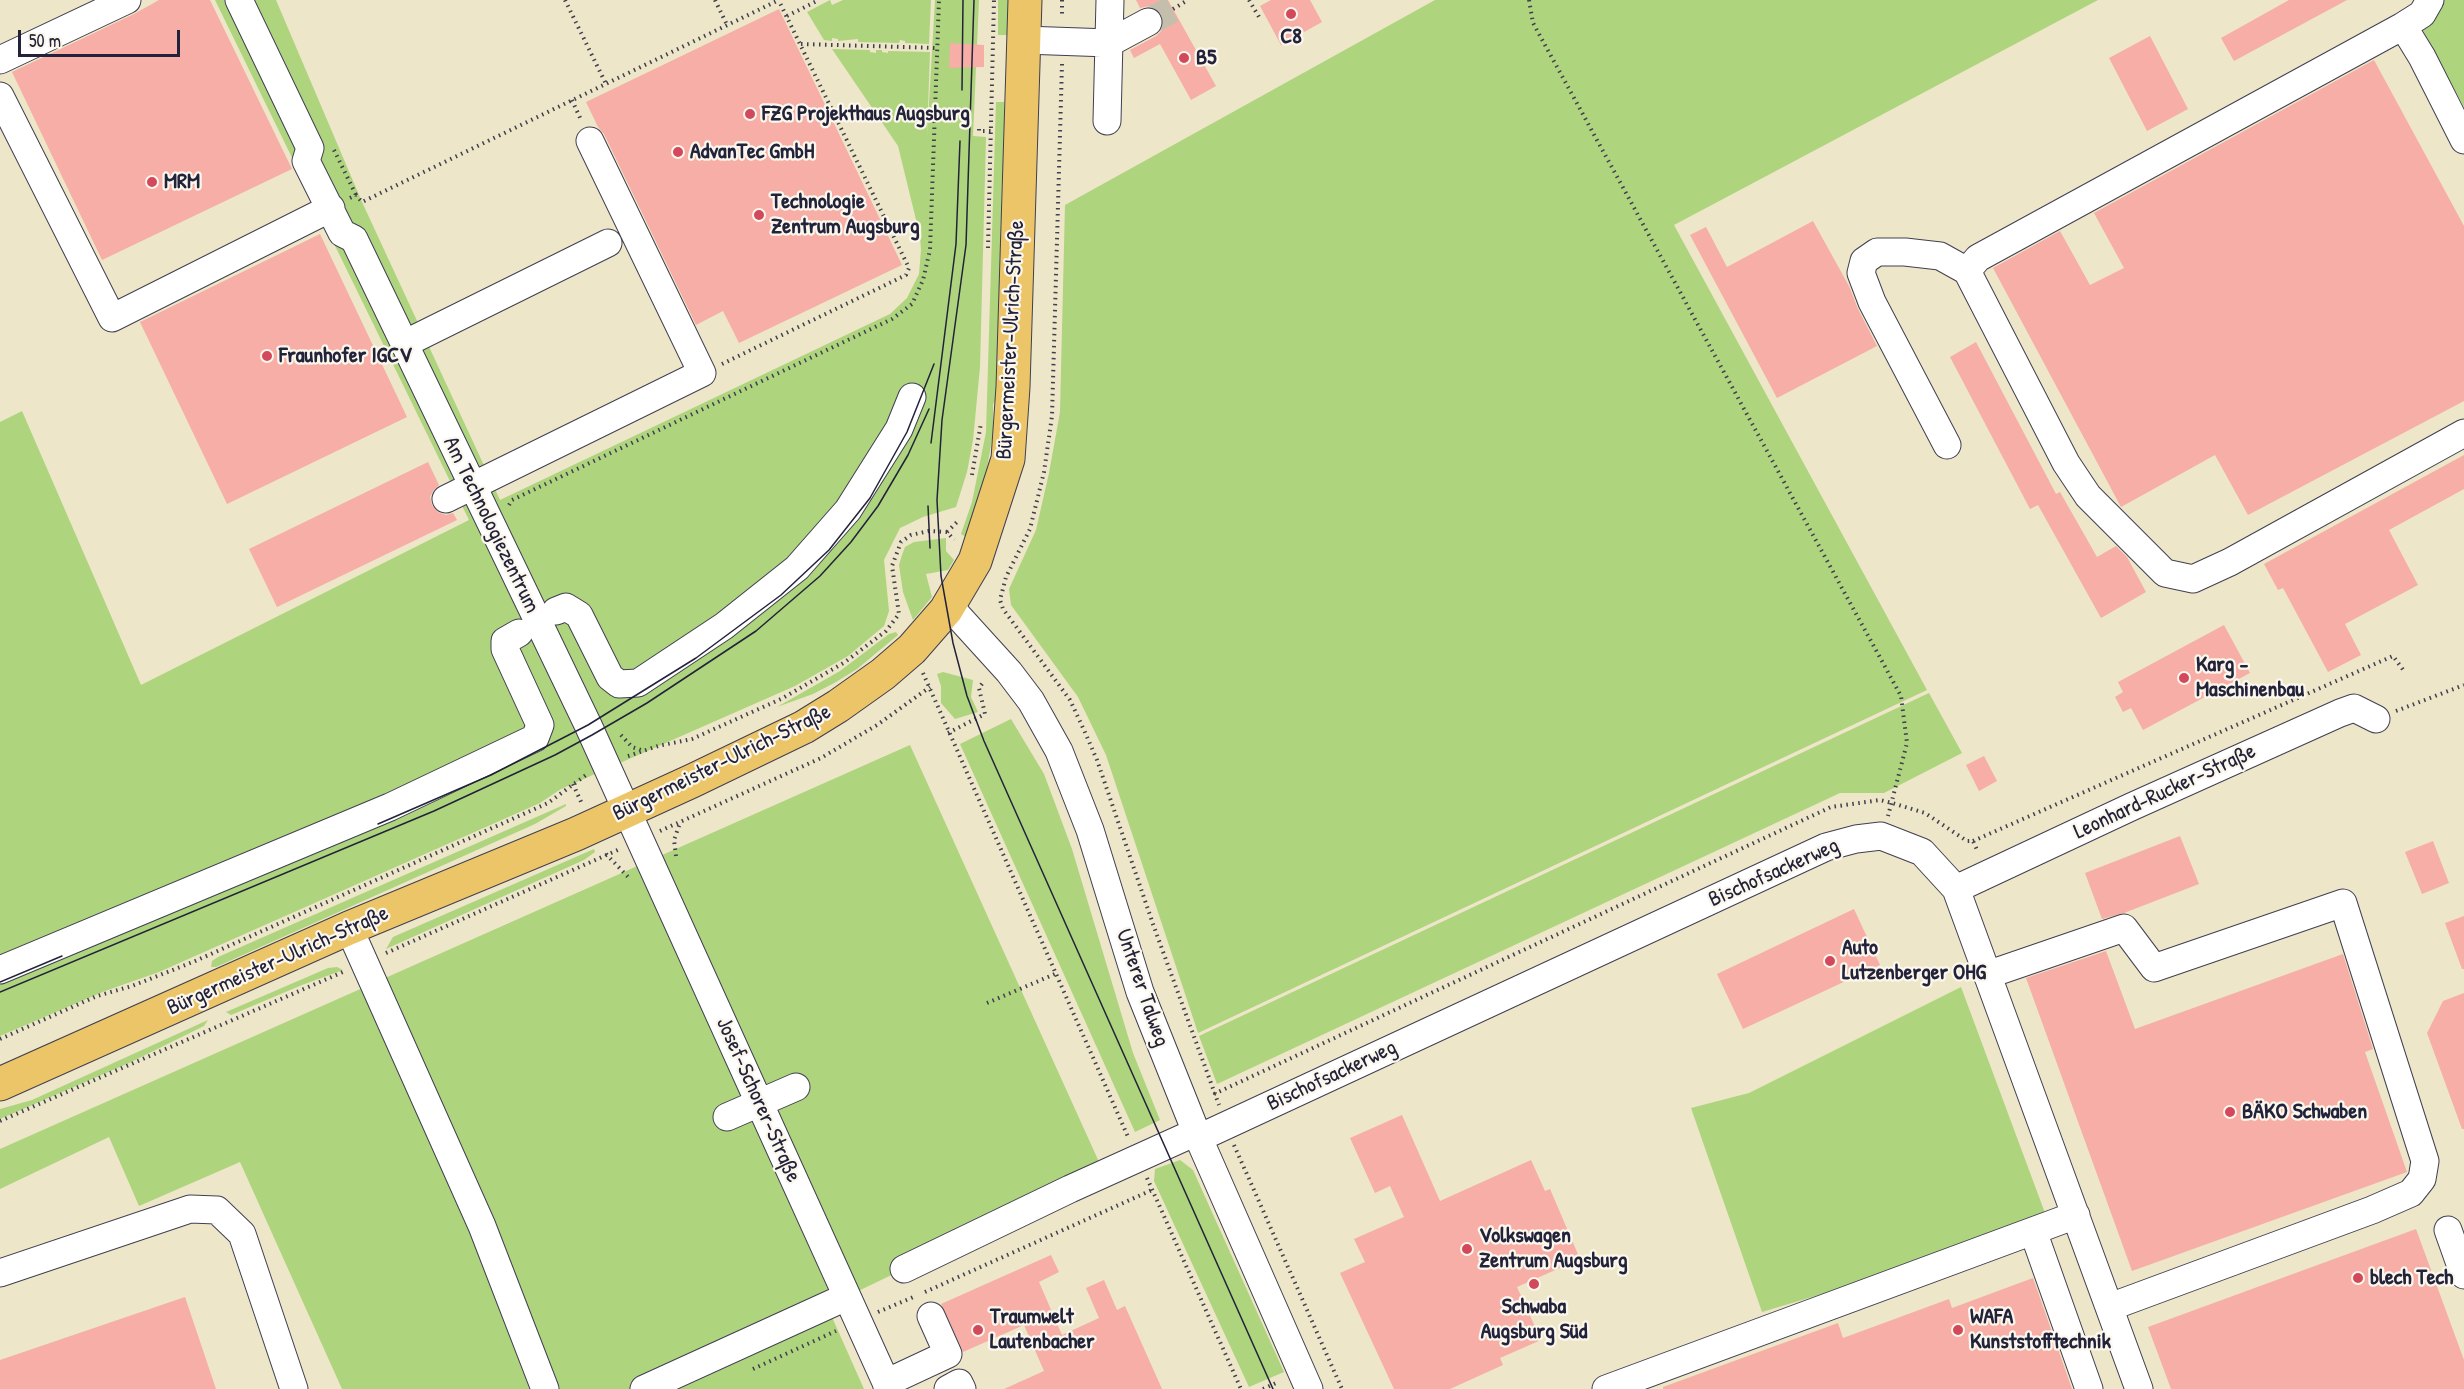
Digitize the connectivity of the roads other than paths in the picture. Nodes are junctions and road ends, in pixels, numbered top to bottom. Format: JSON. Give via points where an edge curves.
{"nodes":[{"id":1,"x":128,"y":0,"type":"edge"},
{"id":2,"x":239,"y":0,"type":"edge"},
{"id":3,"x":1025,"y":0,"type":"edge"},
{"id":4,"x":1110,"y":0,"type":"edge"},
{"id":5,"x":2430,"y":0,"type":"edge"},
{"id":6,"x":1148,"y":22,"type":"tunnel mouth"},
{"id":7,"x":2403,"y":26,"type":"junction"},
{"id":8,"x":1024,"y":40,"type":"junction"},
{"id":9,"x":1109,"y":43,"type":"junction"},
{"id":10,"x":0,"y":60,"type":"edge"},
{"id":11,"x":0,"y":96,"type":"edge"},
{"id":12,"x":1107,"y":121,"type":"dead end"},
{"id":13,"x":2464,"y":140,"type":"edge"},
{"id":14,"x":590,"y":141,"type":"dead end"},
{"id":15,"x":339,"y":204,"type":"junction"},
{"id":16,"x":608,"y":243,"type":"dead end"},
{"id":17,"x":1966,"y":271,"type":"junction"},
{"id":18,"x":404,"y":344,"type":"junction"},
{"id":19,"x":912,"y":397,"type":"dead end"},
{"id":20,"x":2464,"y":433,"type":"edge"},
{"id":21,"x":1947,"y":445,"type":"dead end"},
{"id":22,"x":472,"y":486,"type":"junction"},
{"id":23,"x":446,"y":499,"type":"dead end"},
{"id":24,"x":949,"y":606,"type":"junction"},
{"id":25,"x":556,"y":611,"type":"dead end"},
{"id":26,"x":519,"y":633,"type":"dead end"},
{"id":27,"x":2376,"y":720,"type":"road end"},
{"id":28,"x":634,"y":826,"type":"junction"},
{"id":29,"x":1956,"y":889,"type":"junction"},
{"id":30,"x":350,"y":928,"type":"junction"},
{"id":31,"x":0,"y":970,"type":"edge"},
{"id":32,"x":1987,"y":975,"type":"junction"},
{"id":33,"x":0,"y":1084,"type":"edge"},
{"id":34,"x":796,"y":1087,"type":"dead end"},
{"id":35,"x":760,"y":1103,"type":"junction"},
{"id":36,"x":728,"y":1117,"type":"dead end"},
{"id":37,"x":1197,"y":1135,"type":"junction"},
{"id":38,"x":2076,"y":1215,"type":"junction"},
{"id":39,"x":2448,"y":1230,"type":"dead end"},
{"id":40,"x":2033,"y":1231,"type":"junction"},
{"id":41,"x":904,"y":1269,"type":"dead end"},
{"id":42,"x":0,"y":1273,"type":"edge"},
{"id":43,"x":2464,"y":1275,"type":"edge"},
{"id":44,"x":846,"y":1297,"type":"junction"},
{"id":45,"x":2110,"y":1307,"type":"junction"},
{"id":46,"x":931,"y":1316,"type":"dead end"},
{"id":47,"x":888,"y":1386,"type":"edge"},
{"id":48,"x":294,"y":1389,"type":"edge"},
{"id":49,"x":545,"y":1389,"type":"edge"},
{"id":50,"x":644,"y":1389,"type":"edge"},
{"id":51,"x":948,"y":1389,"type":"edge"},
{"id":52,"x":962,"y":1389,"type":"edge"},
{"id":53,"x":1309,"y":1389,"type":"edge"},
{"id":54,"x":1605,"y":1389,"type":"edge"},
{"id":55,"x":2089,"y":1389,"type":"edge"},
{"id":56,"x":2139,"y":1389,"type":"edge"}],
"edges":[{"from":1,"to":10,"type":"street"},
{"from":2,"to":15,"type":"street","name":"Am Technologiezentrum","via":[[310,147],[323,152]]},
{"from":3,"to":8,"type":"main road","name":"Bürgermeister-Ulrich-Straße"},
{"from":4,"to":9,"type":"street"},
{"from":5,"to":7,"type":"street","via":[[2422,14]]},
{"from":6,"to":9,"type":"street"},
{"from":7,"to":13,"type":"street"},
{"from":7,"to":17,"type":"street","via":[[1977,258]]},
{"from":8,"to":9,"type":"street"},
{"from":8,"to":24,"type":"main road","name":"Bürgermeister-Ulrich-Straße","via":[[1008,459],[975,561]]},
{"from":9,"to":12,"type":"street"},
{"from":11,"to":15,"type":"street","via":[[112,318]]},
{"from":14,"to":22,"type":"street","via":[[702,373]]},
{"from":15,"to":18,"type":"street","name":"Am Technologiezentrum","via":[[358,224],[354,239]]},
{"from":16,"to":18,"type":"street"},
{"from":17,"to":20,"type":"street","via":[[2066,463],[2088,496],[2165,573],[2193,579],[2230,562]]},
{"from":17,"to":21,"type":"street","via":[[1940,256],[1877,252],[1864,261],[1861,273],[1872,302]]},
{"from":18,"to":22,"type":"street","name":"Am Technologiezentrum"},
{"from":19,"to":25,"type":"street","via":[[899,429],[848,510],[797,568],[724,626],[638,683],[619,684],[610,677],[579,615],[566,607]]},
{"from":22,"to":23,"type":"street"},
{"from":22,"to":28,"type":"street","name":"Am Technologiezentrum"},
{"from":24,"to":28,"type":"main road","name":"Bürgermeister-Ulrich-Straße","via":[[912,649],[838,706]]},
{"from":24,"to":37,"type":"street","name":"Unterer Talweg","via":[[1031,701],[1059,751],[1090,830],[1140,992]]},
{"from":26,"to":31,"type":"street","via":[[505,641],[505,649],[540,725],[536,738],[390,807]]},
{"from":27,"to":29,"type":"street","name":"Leonhard-Rucker-Straße","via":[[2354,708],[2340,713]]},
{"from":28,"to":30,"type":"main road","name":"Bürgermeister-Ulrich-Straße"},
{"from":28,"to":35,"type":"street","name":"Josef-Schorer-Straße"},
{"from":29,"to":32,"type":"street","name":"Bischofsackerweg"},
{"from":29,"to":37,"type":"street","name":"Bischofsackerweg","via":[[1922,852],[1881,836],[1856,838],[1826,848],[1227,1125]]},
{"from":30,"to":33,"type":"main road","name":"Bürgermeister-Ulrich-Straße"},
{"from":30,"to":49,"type":"street","via":[[482,1226]]},
{"from":32,"to":38,"type":"street","name":"Bischofsackerweg"},
{"from":32,"to":45,"type":"street","via":[[2124,928],[2154,968],[2343,903],[2425,1161],[2422,1179],[2411,1193],[2372,1210]]},
{"from":34,"to":35,"type":"street"},
{"from":35,"to":36,"type":"street"},
{"from":35,"to":44,"type":"street","name":"Josef-Schorer-Straße"},
{"from":37,"to":41,"type":"street","name":"Bischofsackerweg","via":[[1137,1158]]},
{"from":37,"to":53,"type":"street","name":"Unterer Talweg"},
{"from":38,"to":40,"type":"street"},
{"from":38,"to":45,"type":"street","name":"Bischofsackerweg"},
{"from":39,"to":43,"type":"street"},
{"from":40,"to":54,"type":"street"},
{"from":40,"to":55,"type":"street"},
{"from":42,"to":48,"type":"street","via":[[190,1209],[217,1210],[242,1234]]},
{"from":44,"to":47,"type":"street","name":"Josef-Schorer-Straße"},
{"from":44,"to":50,"type":"street"},
{"from":45,"to":56,"type":"street","name":"Bischofsackerweg"},
{"from":46,"to":47,"type":"street","via":[[948,1354]]},
{"from":51,"to":52,"type":"street","via":[[959,1383]]}]}
